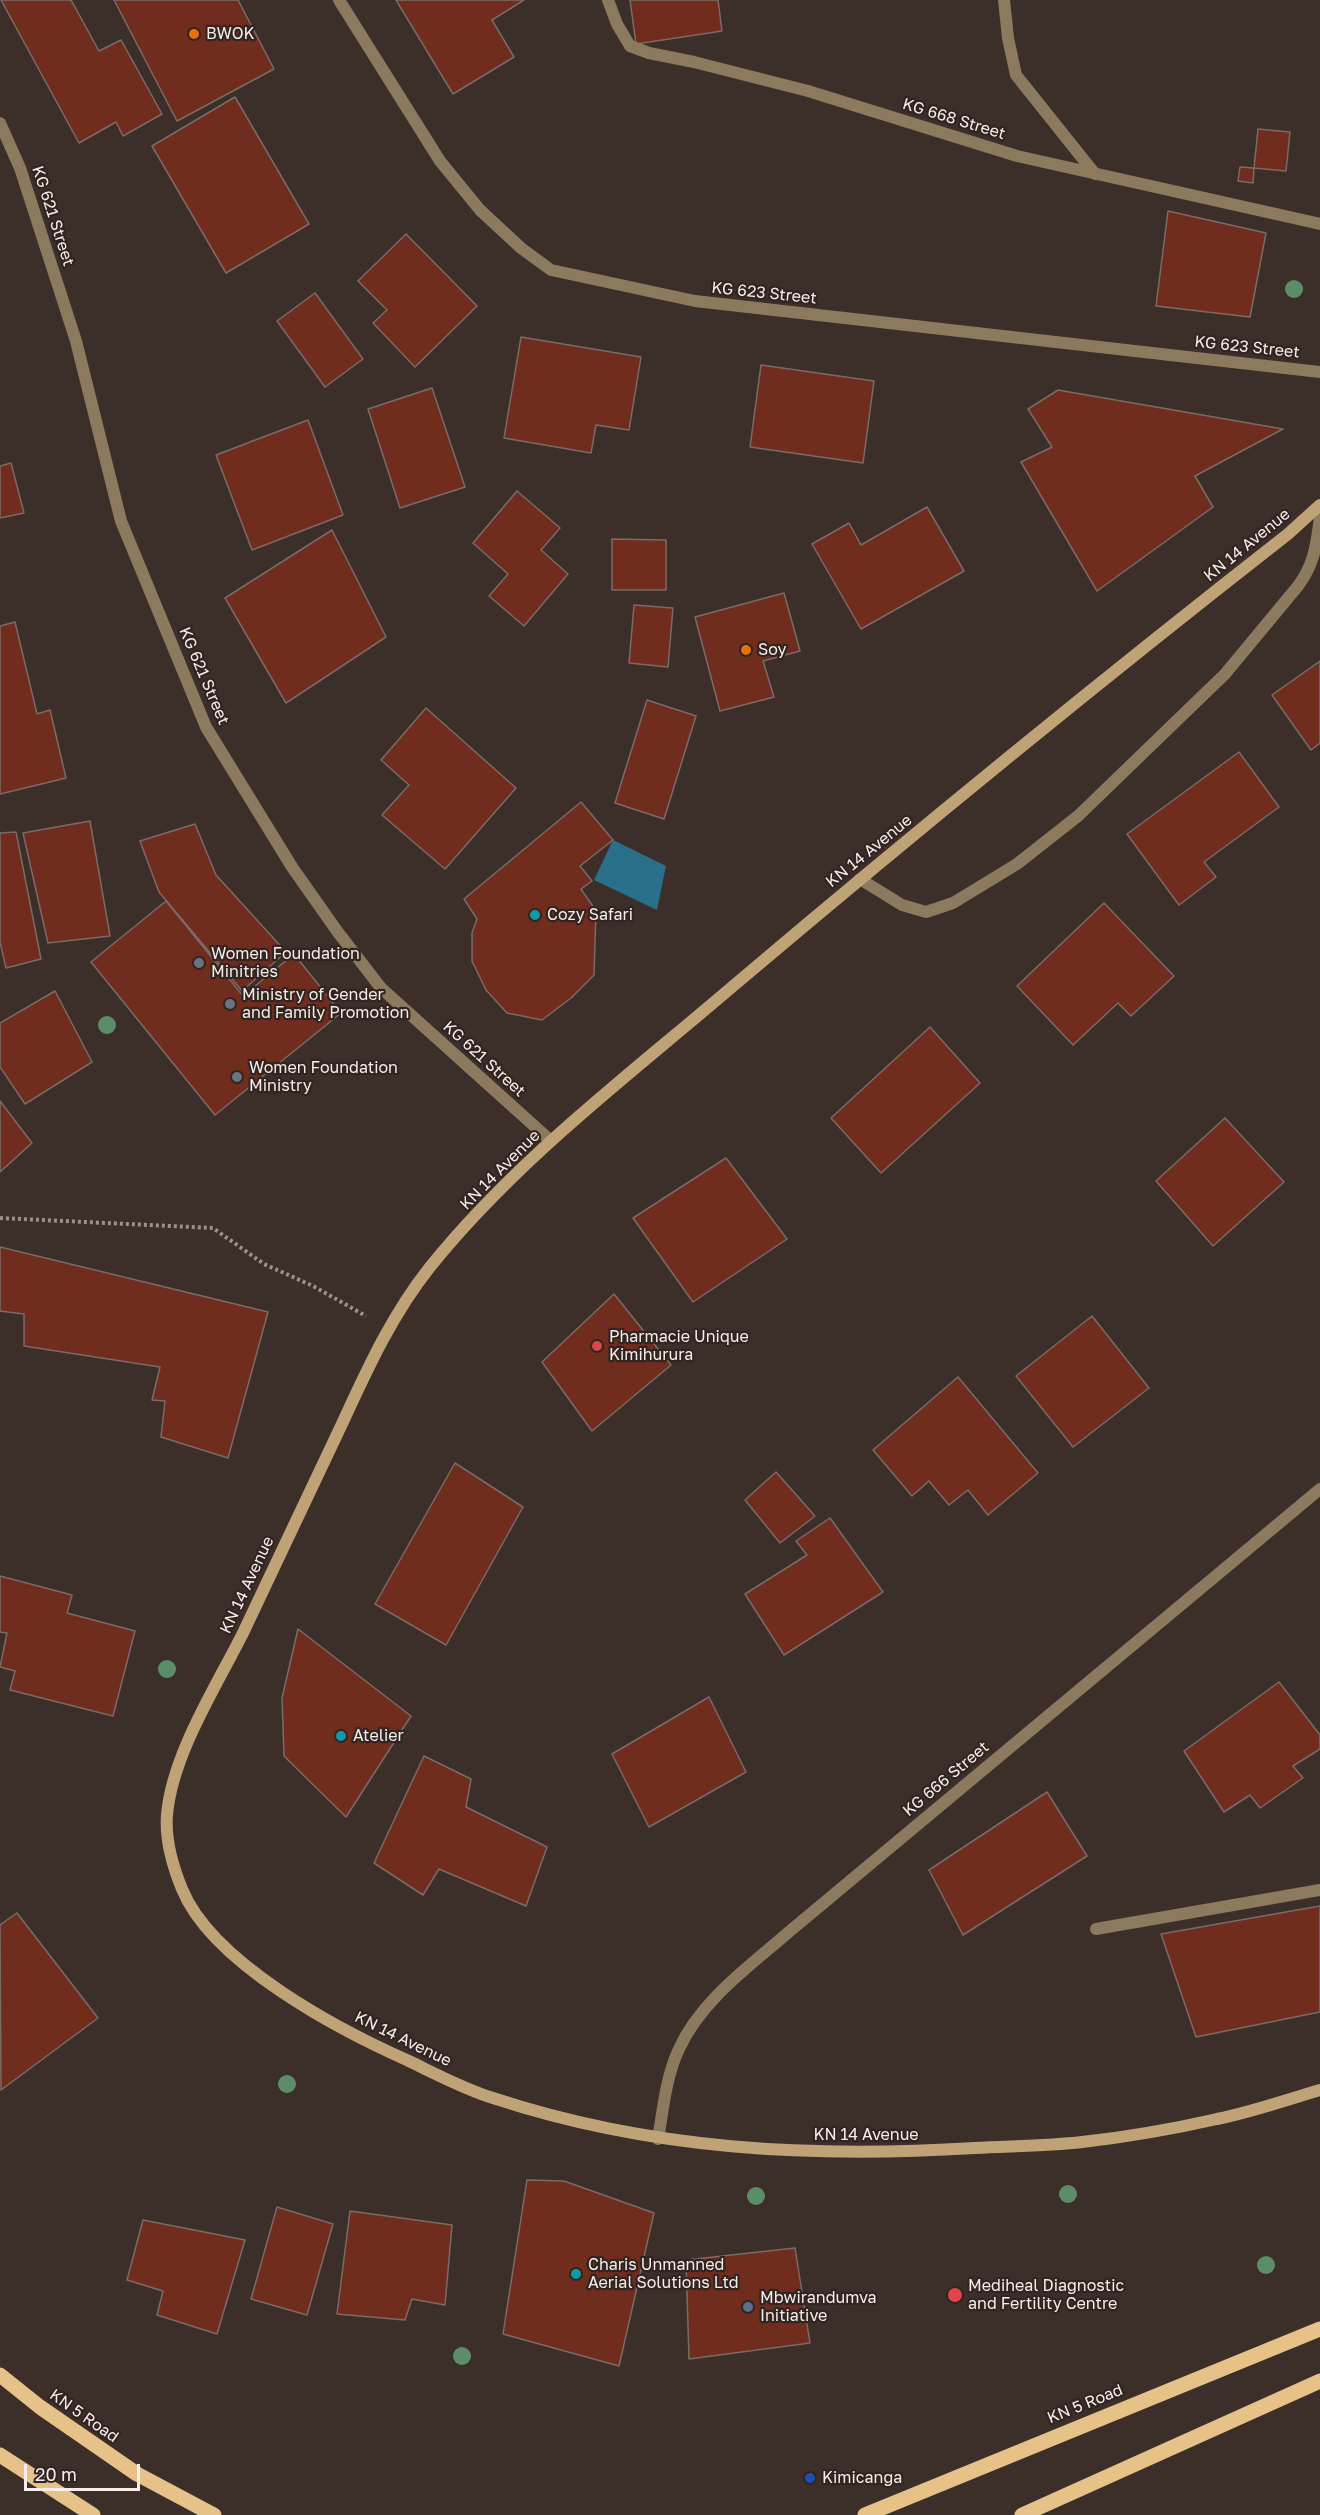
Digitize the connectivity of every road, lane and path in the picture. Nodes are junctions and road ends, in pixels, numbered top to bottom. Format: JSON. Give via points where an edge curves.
{"nodes":[{"id":1,"x":339,"y":0,"type":"edge"},
{"id":2,"x":608,"y":0,"type":"edge"},
{"id":3,"x":1004,"y":0,"type":"edge"},
{"id":4,"x":0,"y":123,"type":"edge"},
{"id":5,"x":1095,"y":174,"type":"junction"},
{"id":6,"x":1320,"y":224,"type":"edge"},
{"id":7,"x":1320,"y":372,"type":"edge"},
{"id":8,"x":1320,"y":505,"type":"edge"},
{"id":9,"x":1320,"y":518,"type":"edge"},
{"id":10,"x":860,"y":879,"type":"junction"},
{"id":11,"x":551,"y":1141,"type":"junction"},
{"id":12,"x":0,"y":1218,"type":"edge"},
{"id":13,"x":388,"y":1328,"type":"junction"},
{"id":14,"x":1320,"y":1489,"type":"edge"},
{"id":15,"x":1320,"y":1890,"type":"edge"},
{"id":16,"x":1096,"y":1929,"type":"dead end"},
{"id":17,"x":1320,"y":2090,"type":"edge"},
{"id":18,"x":658,"y":2139,"type":"junction"},
{"id":19,"x":1320,"y":2329,"type":"edge"},
{"id":20,"x":0,"y":2375,"type":"edge"},
{"id":21,"x":1320,"y":2381,"type":"edge"},
{"id":22,"x":0,"y":2455,"type":"edge"},
{"id":23,"x":93,"y":2515,"type":"edge"},
{"id":24,"x":214,"y":2515,"type":"edge"},
{"id":25,"x":865,"y":2515,"type":"edge"},
{"id":26,"x":1022,"y":2515,"type":"edge"}],
"edges":[{"from":1,"to":7,"type":"street","name":"KG 623 Street","via":[[440,161],[480,210],[551,270],[695,301]]},
{"from":2,"to":5,"type":"street","name":"KG 668 Street","via":[[630,46],[648,53],[808,91],[1017,156]]},
{"from":3,"to":5,"type":"street","via":[[1016,75]]},
{"from":4,"to":11,"type":"street","name":"KG 621 Street","via":[[20,168],[76,341],[121,521],[206,727],[292,867],[381,988]]},
{"from":5,"to":6,"type":"street","name":"KG 668 Street"},
{"from":8,"to":10,"type":"main road","name":"KN 14 Avenue"},
{"from":9,"to":10,"type":"street","via":[[1315,557],[1298,586],[1224,674],[1070,823],[1017,864],[953,903],[926,912],[902,905]]},
{"from":10,"to":11,"type":"main road","name":"KN 14 Avenue"},
{"from":11,"to":13,"type":"main road","name":"KN 14 Avenue","via":[[431,1267]]},
{"from":12,"to":13,"type":"path","via":[[213,1228],[264,1264]]},
{"from":13,"to":18,"type":"main road","name":"KN 14 Avenue","via":[[195,1727],[172,1786],[168,1840],[181,1888],[193,1912],[235,1955],[290,1996],[368,2043],[488,2097]]},
{"from":14,"to":18,"type":"street","name":"KG 666 Street","via":[[717,1995],[679,2049],[664,2098]]},
{"from":15,"to":16,"type":"street"},
{"from":17,"to":18,"type":"main road","name":"KN 14 Avenue","via":[[1221,2119],[1081,2142],[886,2154],[752,2149]]},
{"from":19,"to":25,"type":"main road","name":"KN 5 Road"},
{"from":20,"to":24,"type":"main road","name":"KN 5 Road","via":[[40,2408],[137,2474]]},
{"from":21,"to":26,"type":"main road"},
{"from":22,"to":23,"type":"main road"}]}
